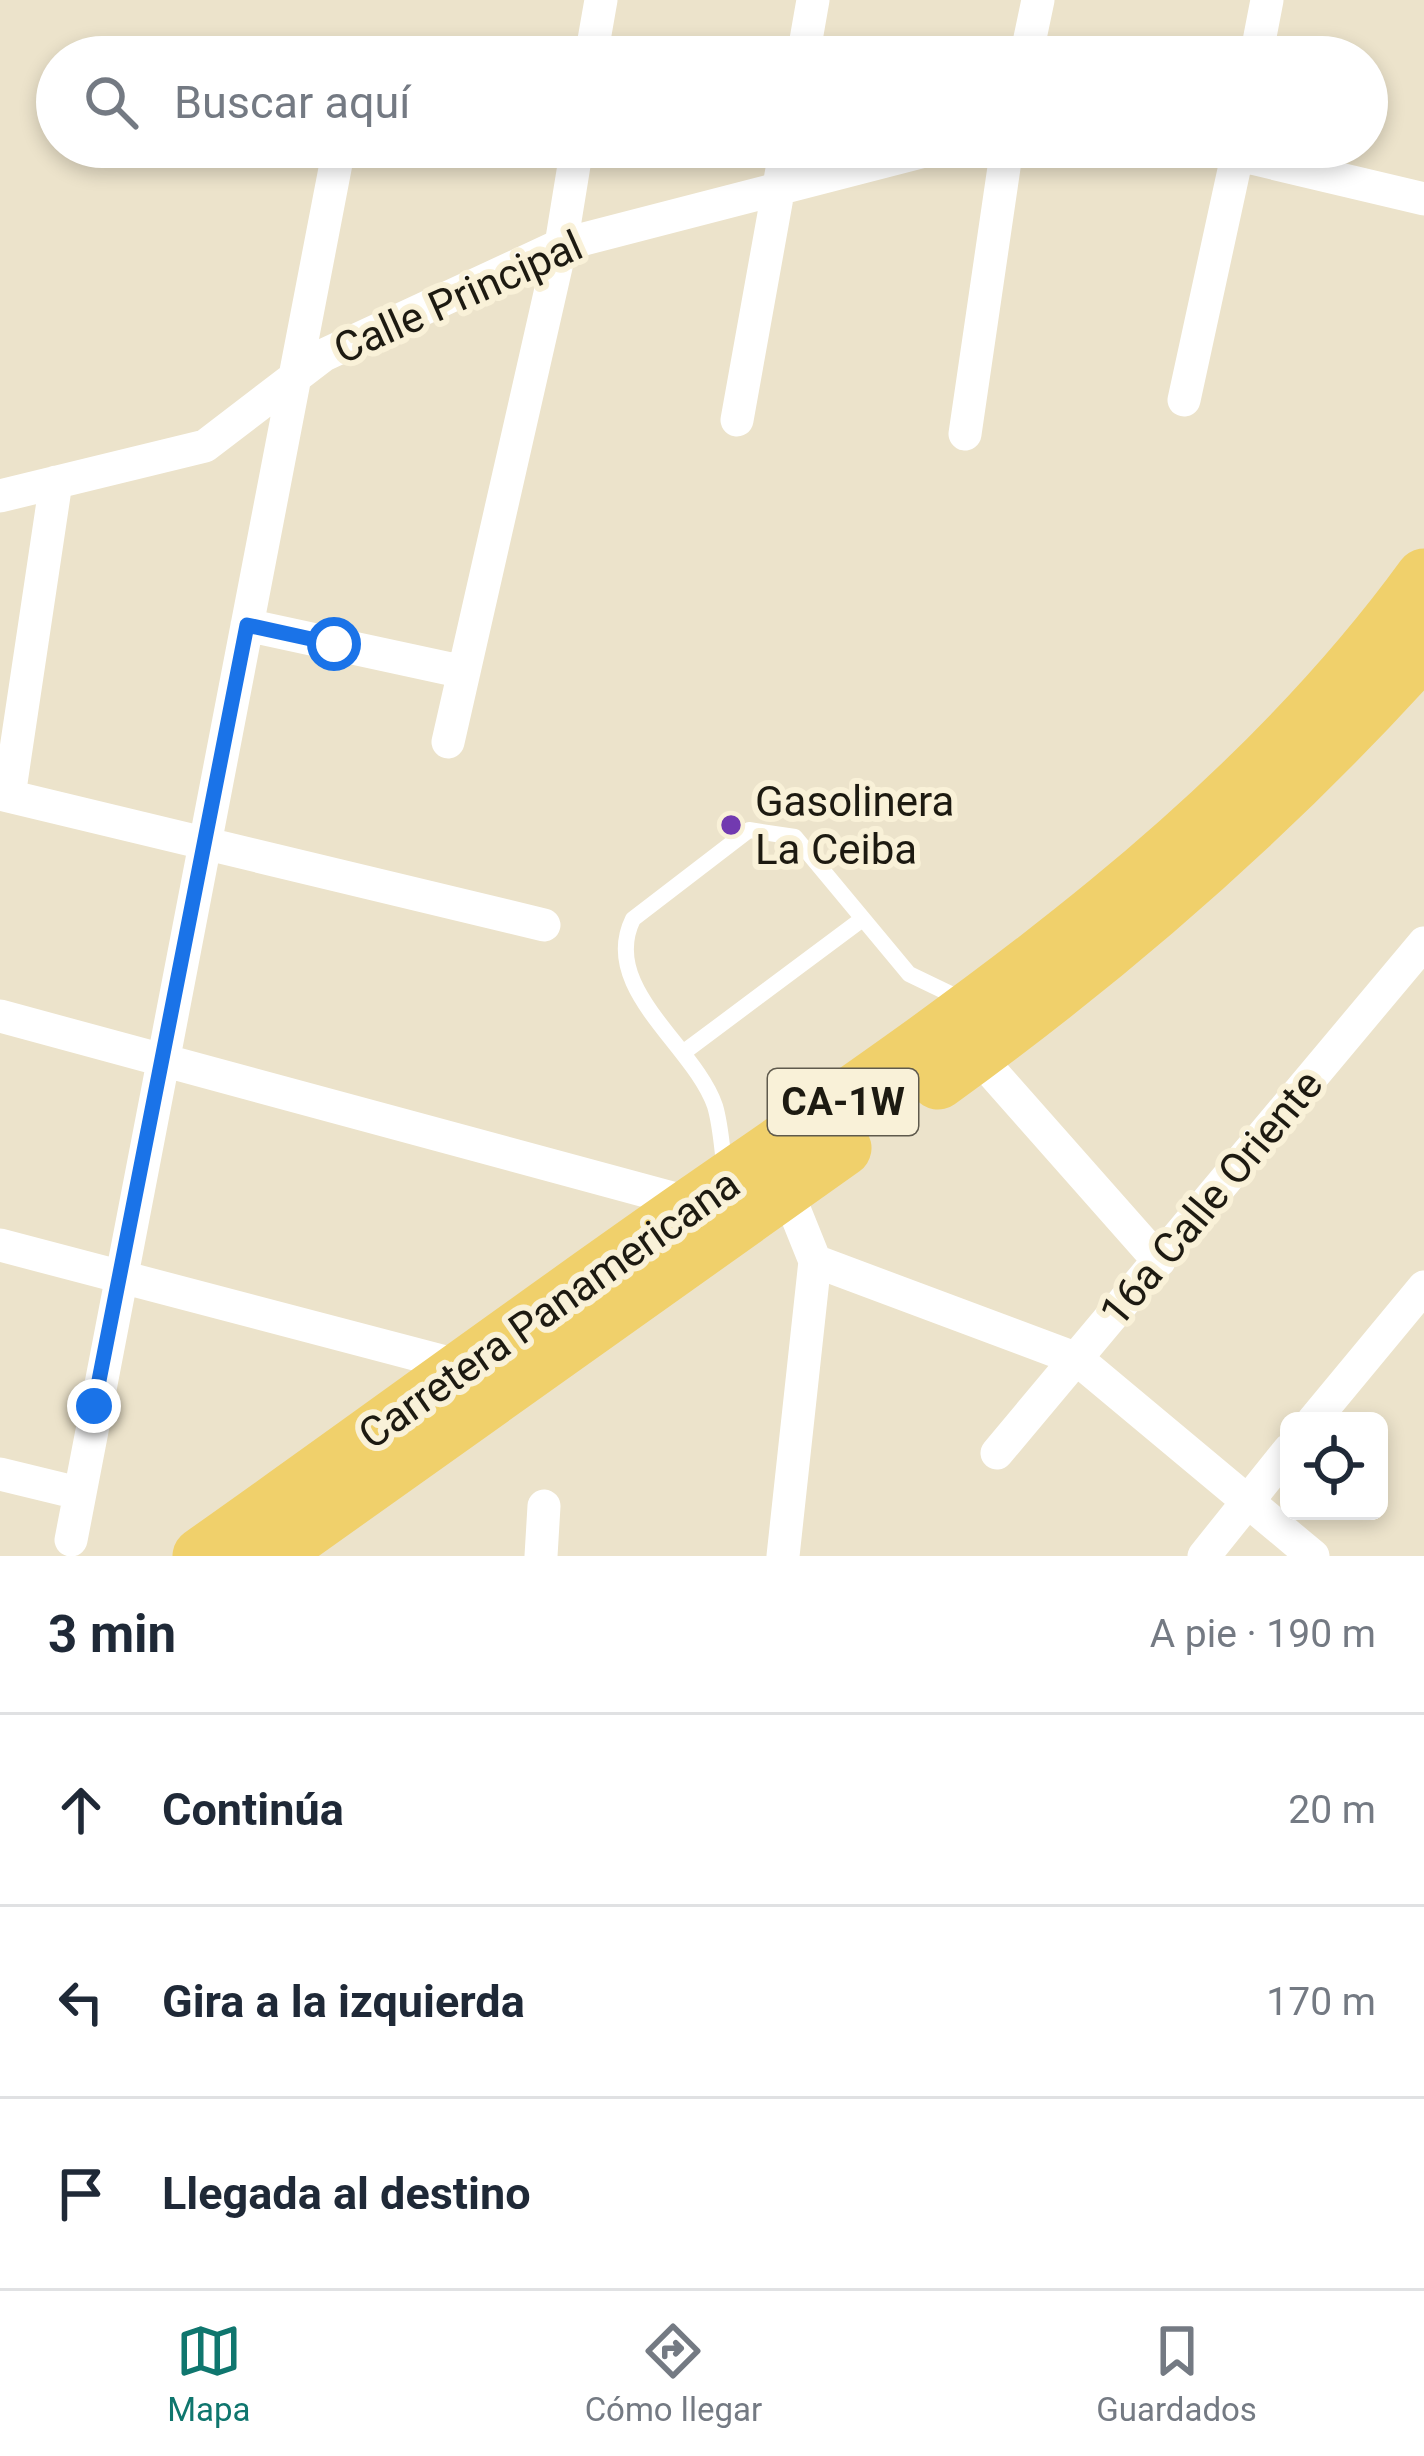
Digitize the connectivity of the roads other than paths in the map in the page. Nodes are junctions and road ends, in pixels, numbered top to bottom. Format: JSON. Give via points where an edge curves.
{"nodes":[{"id":1,"x":601,"y":0,"type":"edge"},
{"id":2,"x":813,"y":0,"type":"edge"},
{"id":3,"x":1038,"y":0,"type":"edge"},
{"id":4,"x":1267,"y":0,"type":"edge"},
{"id":5,"x":595,"y":36,"type":"edge"},
{"id":6,"x":807,"y":36,"type":"edge"},
{"id":7,"x":1030,"y":36,"type":"edge"},
{"id":8,"x":1260,"y":36,"type":"edge"},
{"id":9,"x":335,"y":168,"type":"edge"},
{"id":10,"x":574,"y":168,"type":"edge"},
{"id":11,"x":782,"y":168,"type":"edge"},
{"id":12,"x":857,"y":168,"type":"edge"},
{"id":13,"x":1004,"y":168,"type":"edge"},
{"id":14,"x":1224,"y":168,"type":"edge"},
{"id":15,"x":1299,"y":168,"type":"edge"},
{"id":16,"x":778,"y":188,"type":"junction"},
{"id":17,"x":1424,"y":199,"type":"edge"},
{"id":18,"x":561,"y":245,"type":"junction"},
{"id":19,"x":295,"y":377,"type":"junction"},
{"id":20,"x":1184,"y":400,"type":"dead end"},
{"id":21,"x":737,"y":420,"type":"dead end"},
{"id":22,"x":965,"y":434,"type":"dead end"},
{"id":23,"x":56,"y":482,"type":"junction"},
{"id":24,"x":0,"y":496,"type":"edge"},
{"id":25,"x":1424,"y":577,"type":"edge"},
{"id":26,"x":247,"y":625,"type":"junction"},
{"id":27,"x":1424,"y":648,"type":"edge"},
{"id":28,"x":464,"y":672,"type":"junction"},
{"id":29,"x":448,"y":742,"type":"dead end"},
{"id":30,"x":4,"y":795,"type":"edge"},
{"id":31,"x":205,"y":839,"type":"junction"},
{"id":32,"x":861,"y":920,"type":"junction"},
{"id":33,"x":544,"y":925,"type":"dead end"},
{"id":34,"x":1424,"y":943,"type":"edge"},
{"id":35,"x":0,"y":1016,"type":"edge"},
{"id":36,"x":975,"y":1030,"type":"junction"},
{"id":37,"x":684,"y":1052,"type":"junction"},
{"id":38,"x":162,"y":1060,"type":"junction"},
{"id":39,"x":786,"y":1189,"type":"junction"},
{"id":40,"x":710,"y":1193,"type":"junction"},
{"id":41,"x":0,"y":1245,"type":"edge"},
{"id":42,"x":815,"y":1261,"type":"junction"},
{"id":43,"x":1159,"y":1261,"type":"junction"},
{"id":44,"x":120,"y":1276,"type":"junction"},
{"id":45,"x":1424,"y":1287,"type":"edge"},
{"id":46,"x":1077,"y":1359,"type":"junction"},
{"id":47,"x":468,"y":1367,"type":"junction"},
{"id":48,"x":1320,"y":1412,"type":"edge"},
{"id":49,"x":997,"y":1453,"type":"dead end"},
{"id":50,"x":1280,"y":1461,"type":"edge"},
{"id":51,"x":0,"y":1474,"type":"edge"},
{"id":52,"x":78,"y":1493,"type":"junction"},
{"id":53,"x":1247,"y":1501,"type":"junction"},
{"id":54,"x":544,"y":1506,"type":"dead end"},
{"id":55,"x":326,"y":1537,"type":"edge"},
{"id":56,"x":71,"y":1540,"type":"dead end"},
{"id":57,"x":201,"y":1556,"type":"edge"},
{"id":58,"x":270,"y":1556,"type":"edge"},
{"id":59,"x":541,"y":1556,"type":"edge"},
{"id":60,"x":783,"y":1556,"type":"edge"},
{"id":61,"x":1204,"y":1556,"type":"edge"},
{"id":62,"x":1313,"y":1556,"type":"edge"}],
"edges":[{"from":1,"to":5,"type":"street"},
{"from":2,"to":6,"type":"street"},
{"from":3,"to":7,"type":"street"},
{"from":4,"to":8,"type":"street"},
{"from":9,"to":19,"type":"street"},
{"from":10,"to":18,"type":"street"},
{"from":11,"to":16,"type":"street"},
{"from":12,"to":16,"type":"street","name":"Calle Principal"},
{"from":13,"to":22,"type":"street"},
{"from":14,"to":20,"type":"street"},
{"from":15,"to":17,"type":"street"},
{"from":16,"to":18,"type":"street","name":"Calle Principal"},
{"from":16,"to":21,"type":"street"},
{"from":18,"to":19,"type":"street","name":"Calle Principal","via":[[324,355]]},
{"from":18,"to":28,"type":"street"},
{"from":19,"to":23,"type":"street","name":"Calle Principal","via":[[205,446]]},
{"from":19,"to":26,"type":"street"},
{"from":23,"to":24,"type":"street","name":"Calle Principal"},
{"from":23,"to":30,"type":"street"},
{"from":25,"to":36,"type":"highway","name":"Carretera Panamericana","number":"CA-1W","via":[[1283,743]]},
{"from":26,"to":28,"type":"street"},
{"from":26,"to":31,"type":"street"},
{"from":27,"to":36,"type":"highway","name":"Carretera Panamericana","number":"CA-1W","via":[[1236,844],[1034,1012]]},
{"from":28,"to":29,"type":"street"},
{"from":30,"to":31,"type":"street"},
{"from":31,"to":33,"type":"street"},
{"from":31,"to":38,"type":"street"},
{"from":32,"to":36,"type":"lane"},
{"from":32,"to":37,"type":"lane"},
{"from":32,"to":37,"type":"lane","via":[[795,837],[748,830],[633,919],[624,938],[631,982]]},
{"from":34,"to":43,"type":"street","name":"16a Calle Oriente"},
{"from":35,"to":38,"type":"street"},
{"from":36,"to":39,"type":"highway","name":"Carretera Panamericana","number":"CA-1W"},
{"from":36,"to":40,"type":"highway","name":"Carretera Panamericana","number":"CA-1W"},
{"from":36,"to":43,"type":"street"},
{"from":37,"to":40,"type":"lane","via":[[715,1106]]},
{"from":38,"to":40,"type":"street"},
{"from":38,"to":44,"type":"street"},
{"from":39,"to":42,"type":"street"},
{"from":39,"to":55,"type":"highway","name":"Carretera Panamericana","number":"CA-1W"},
{"from":40,"to":47,"type":"highway","name":"Carretera Panamericana","number":"CA-1W"},
{"from":41,"to":44,"type":"street"},
{"from":42,"to":46,"type":"street"},
{"from":42,"to":60,"type":"street"},
{"from":43,"to":46,"type":"street","name":"16a Calle Oriente"},
{"from":44,"to":47,"type":"street"},
{"from":44,"to":52,"type":"street"},
{"from":45,"to":48,"type":"street"},
{"from":46,"to":49,"type":"street","name":"16a Calle Oriente"},
{"from":46,"to":53,"type":"street"},
{"from":47,"to":57,"type":"highway","name":"Carretera Panamericana","number":"CA-1W"},
{"from":50,"to":53,"type":"street"},
{"from":51,"to":52,"type":"street"},
{"from":52,"to":56,"type":"street"},
{"from":53,"to":61,"type":"street"},
{"from":53,"to":62,"type":"street"},
{"from":54,"to":59,"type":"street"},
{"from":55,"to":58,"type":"highway","name":"Carretera Panamericana","number":"CA-1W"}]}
